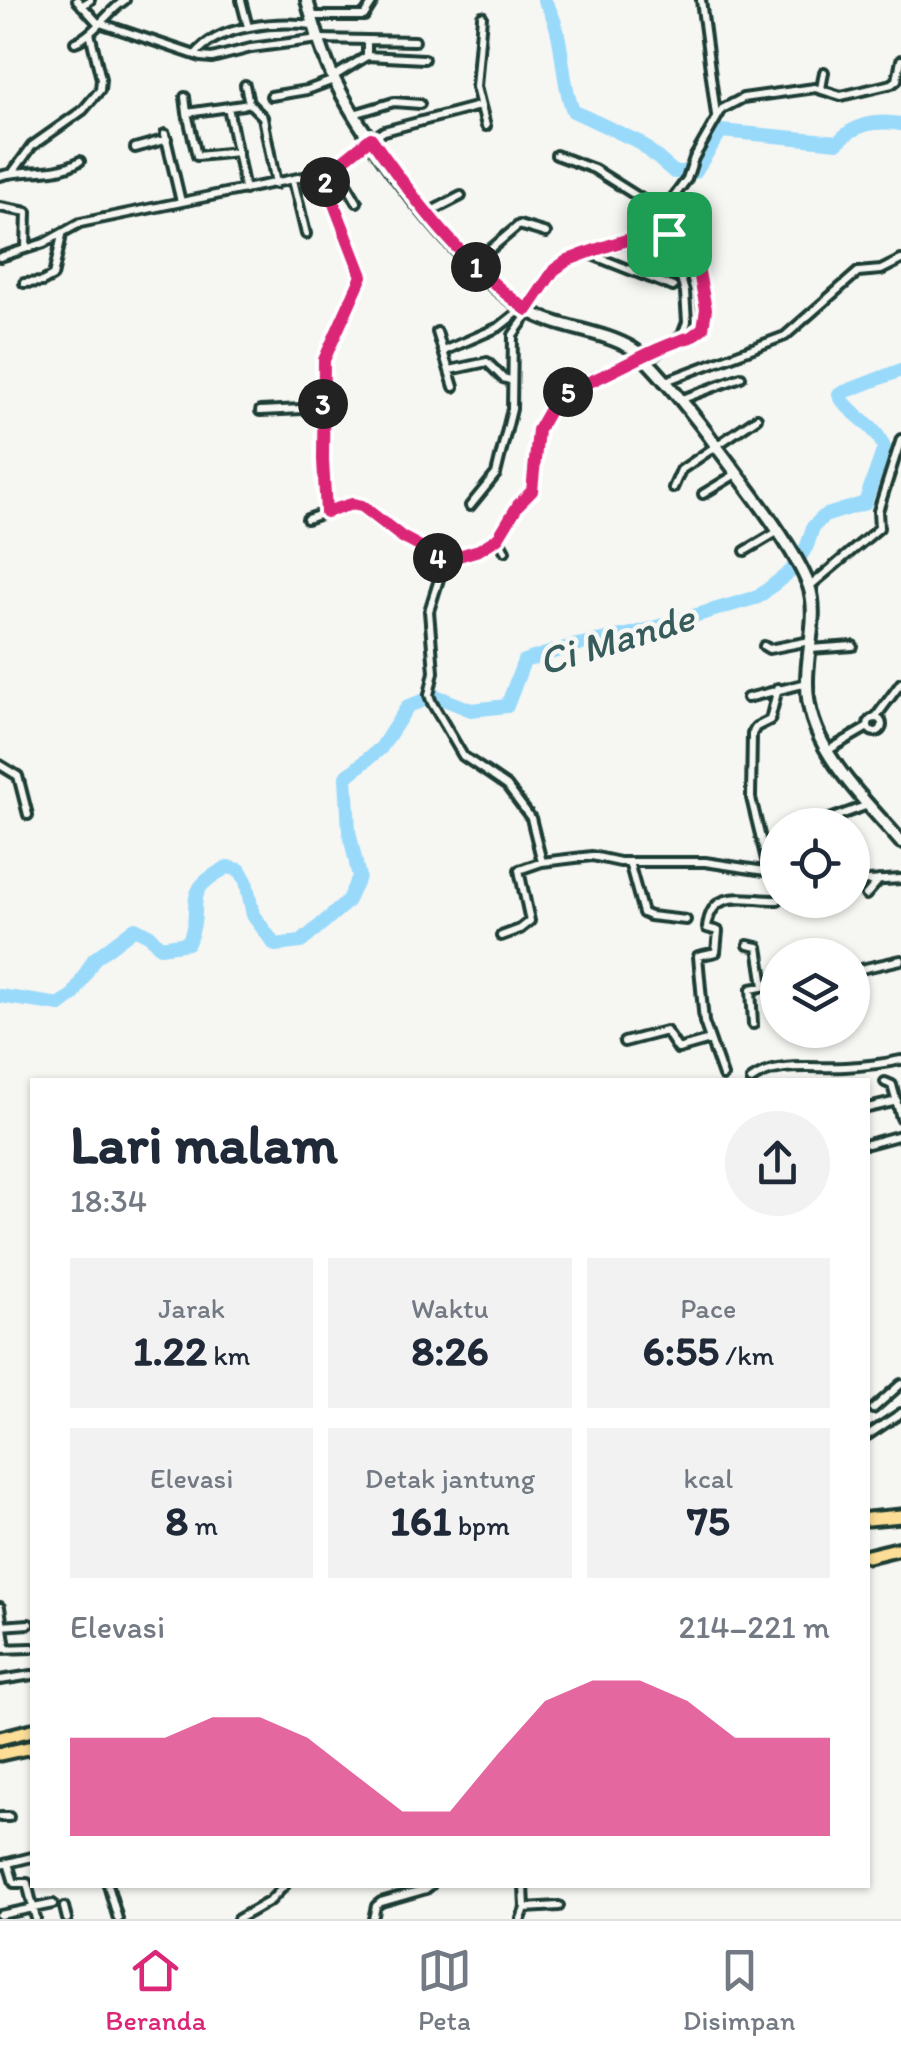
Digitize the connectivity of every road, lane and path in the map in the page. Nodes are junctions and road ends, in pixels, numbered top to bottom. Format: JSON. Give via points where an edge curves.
{"nodes":[{"id":1,"x":90,"y":0,"type":"edge"},
{"id":2,"x":124,"y":0,"type":"edge"},
{"id":3,"x":241,"y":0,"type":"edge"},
{"id":4,"x":307,"y":0,"type":"edge"},
{"id":5,"x":374,"y":0,"type":"edge"},
{"id":6,"x":701,"y":0,"type":"edge"},
{"id":7,"x":80,"y":3,"type":"edge"},
{"id":8,"x":482,"y":16,"type":"dead end"},
{"id":9,"x":313,"y":21,"type":"junction"},
{"id":10,"x":97,"y":22,"type":"junction"},
{"id":11,"x":248,"y":28,"type":"junction"},
{"id":12,"x":90,"y":33,"type":"junction"},
{"id":13,"x":319,"y":39,"type":"junction"},
{"id":14,"x":75,"y":42,"type":"dead end"},
{"id":15,"x":415,"y":42,"type":"dead end"},
{"id":16,"x":368,"y":44,"type":"dead end"},
{"id":17,"x":195,"y":55,"type":"junction"},
{"id":18,"x":367,"y":56,"type":"junction"},
{"id":19,"x":424,"y":59,"type":"dead end"},
{"id":20,"x":901,"y":60,"type":"edge"},
{"id":21,"x":824,"y":72,"type":"dead end"},
{"id":22,"x":334,"y":78,"type":"junction"},
{"id":23,"x":245,"y":85,"type":"dead end"},
{"id":24,"x":821,"y":89,"type":"junction"},
{"id":25,"x":271,"y":96,"type":"dead end"},
{"id":26,"x":185,"y":97,"type":"dead end"},
{"id":27,"x":249,"y":103,"type":"junction"},
{"id":28,"x":420,"y":104,"type":"dead end"},
{"id":29,"x":479,"y":106,"type":"junction"},
{"id":30,"x":228,"y":107,"type":"junction"},
{"id":31,"x":187,"y":114,"type":"junction"},
{"id":32,"x":354,"y":114,"type":"junction"},
{"id":33,"x":716,"y":116,"type":"junction"},
{"id":34,"x":486,"y":126,"type":"dead end"},
{"id":35,"x":371,"y":138,"type":"junction"},
{"id":36,"x":135,"y":148,"type":"dead end"},
{"id":37,"x":238,"y":152,"type":"junction"},
{"id":38,"x":556,"y":155,"type":"dead end"},
{"id":39,"x":80,"y":161,"type":"dead end"},
{"id":40,"x":336,"y":166,"type":"junction"},
{"id":41,"x":13,"y":172,"type":"junction"},
{"id":42,"x":322,"y":173,"type":"junction"},
{"id":43,"x":0,"y":176,"type":"edge"},
{"id":44,"x":294,"y":180,"type":"junction"},
{"id":45,"x":276,"y":184,"type":"junction"},
{"id":46,"x":245,"y":190,"type":"junction"},
{"id":47,"x":462,"y":196,"type":"dead end"},
{"id":48,"x":181,"y":202,"type":"junction"},
{"id":49,"x":357,"y":202,"type":"dead end"},
{"id":50,"x":0,"y":207,"type":"edge"},
{"id":51,"x":426,"y":214,"type":"junction"},
{"id":52,"x":546,"y":233,"type":"dead end"},
{"id":53,"x":667,"y":233,"type":"junction"},
{"id":54,"x":62,"y":234,"type":"junction"},
{"id":55,"x":306,"y":234,"type":"dead end"},
{"id":56,"x":26,"y":248,"type":"junction"},
{"id":57,"x":587,"y":253,"type":"junction"},
{"id":58,"x":0,"y":257,"type":"edge"},
{"id":59,"x":901,"y":260,"type":"edge"},
{"id":60,"x":473,"y":264,"type":"junction"},
{"id":61,"x":24,"y":283,"type":"dead end"},
{"id":62,"x":673,"y":287,"type":"dead end"},
{"id":63,"x":527,"y":309,"type":"junction"},
{"id":64,"x":437,"y":332,"type":"dead end"},
{"id":65,"x":677,"y":341,"type":"junction"},
{"id":66,"x":444,"y":350,"type":"junction"},
{"id":67,"x":644,"y":358,"type":"junction"},
{"id":68,"x":450,"y":370,"type":"junction"},
{"id":69,"x":741,"y":377,"type":"dead end"},
{"id":70,"x":510,"y":380,"type":"junction"},
{"id":71,"x":664,"y":382,"type":"junction"},
{"id":72,"x":454,"y":386,"type":"dead end"},
{"id":73,"x":679,"y":401,"type":"junction"},
{"id":74,"x":324,"y":408,"type":"junction"},
{"id":75,"x":260,"y":411,"type":"dead end"},
{"id":76,"x":757,"y":418,"type":"dead end"},
{"id":77,"x":900,"y":440,"type":"edge"},
{"id":78,"x":716,"y":446,"type":"junction"},
{"id":79,"x":736,"y":474,"type":"junction"},
{"id":80,"x":672,"y":488,"type":"dead end"},
{"id":81,"x":703,"y":494,"type":"dead end"},
{"id":82,"x":470,"y":506,"type":"dead end"},
{"id":83,"x":326,"y":512,"type":"junction"},
{"id":84,"x":307,"y":519,"type":"dead end"},
{"id":85,"x":777,"y":532,"type":"junction"},
{"id":86,"x":498,"y":538,"type":"junction"},
{"id":87,"x":505,"y":551,"type":"dead end"},
{"id":88,"x":745,"y":551,"type":"dead end"},
{"id":89,"x":445,"y":560,"type":"junction"},
{"id":90,"x":809,"y":586,"type":"junction"},
{"id":91,"x":809,"y":645,"type":"junction"},
{"id":92,"x":764,"y":646,"type":"dead end"},
{"id":93,"x":853,"y":646,"type":"dead end"},
{"id":94,"x":806,"y":683,"type":"junction"},
{"id":95,"x":901,"y":683,"type":"edge"},
{"id":96,"x":778,"y":688,"type":"junction"},
{"id":97,"x":747,"y":698,"type":"dead end"},
{"id":98,"x":826,"y":752,"type":"junction"},
{"id":99,"x":0,"y":765,"type":"edge"},
{"id":100,"x":870,"y":804,"type":"junction"},
{"id":101,"x":859,"y":808,"type":"edge"},
{"id":102,"x":28,"y":815,"type":"dead end"},
{"id":103,"x":760,"y":828,"type":"edge"},
{"id":104,"x":899,"y":835,"type":"edge"},
{"id":105,"x":542,"y":862,"type":"junction"},
{"id":106,"x":629,"y":862,"type":"junction"},
{"id":107,"x":760,"y":870,"type":"edge"},
{"id":108,"x":901,"y":879,"type":"edge"},
{"id":109,"x":879,"y":880,"type":"junction"},
{"id":110,"x":870,"y":881,"type":"edge"},
{"id":111,"x":870,"y":890,"type":"edge"},
{"id":112,"x":760,"y":899,"type":"edge"},
{"id":113,"x":686,"y":920,"type":"dead end"},
{"id":114,"x":502,"y":936,"type":"dead end"},
{"id":115,"x":748,"y":945,"type":"dead end"},
{"id":116,"x":760,"y":959,"type":"edge"},
{"id":117,"x":901,"y":960,"type":"edge"},
{"id":118,"x":870,"y":967,"type":"edge"},
{"id":119,"x":760,"y":987,"type":"edge"},
{"id":120,"x":753,"y":1024,"type":"dead end"},
{"id":121,"x":710,"y":1040,"type":"junction"},
{"id":122,"x":624,"y":1042,"type":"dead end"},
{"id":123,"x":901,"y":1060,"type":"edge"},
{"id":124,"x":723,"y":1076,"type":"dead end"},
{"id":125,"x":754,"y":1078,"type":"edge"},
{"id":126,"x":885,"y":1082,"type":"dead end"},
{"id":127,"x":897,"y":1101,"type":"junction"},
{"id":128,"x":870,"y":1108,"type":"edge"},
{"id":129,"x":901,"y":1118,"type":"edge"},
{"id":130,"x":901,"y":1135,"type":"edge"},
{"id":131,"x":870,"y":1143,"type":"edge"},
{"id":132,"x":901,"y":1384,"type":"edge"},
{"id":133,"x":873,"y":1409,"type":"dead end"},
{"id":134,"x":901,"y":1413,"type":"edge"},
{"id":135,"x":870,"y":1434,"type":"edge"},
{"id":136,"x":901,"y":1516,"type":"edge"},
{"id":137,"x":870,"y":1520,"type":"edge"},
{"id":138,"x":901,"y":1548,"type":"edge"},
{"id":139,"x":870,"y":1556,"type":"edge"},
{"id":140,"x":0,"y":1607,"type":"edge"},
{"id":141,"x":29,"y":1624,"type":"dead end"},
{"id":142,"x":1,"y":1626,"type":"edge"},
{"id":143,"x":3,"y":1648,"type":"edge"},
{"id":144,"x":30,"y":1648,"type":"edge"},
{"id":145,"x":30,"y":1675,"type":"edge"},
{"id":146,"x":0,"y":1678,"type":"edge"},
{"id":147,"x":30,"y":1730,"type":"edge"},
{"id":148,"x":0,"y":1738,"type":"edge"},
{"id":149,"x":30,"y":1747,"type":"edge"},
{"id":150,"x":0,"y":1754,"type":"edge"},
{"id":151,"x":30,"y":1858,"type":"edge"},
{"id":152,"x":4,"y":1864,"type":"edge"},
{"id":153,"x":109,"y":1888,"type":"edge"},
{"id":154,"x":282,"y":1888,"type":"edge"},
{"id":155,"x":428,"y":1888,"type":"edge"},
{"id":156,"x":524,"y":1888,"type":"edge"},
{"id":157,"x":53,"y":1904,"type":"dead end"},
{"id":158,"x":560,"y":1906,"type":"dead end"},
{"id":159,"x":64,"y":1907,"type":"dead end"},
{"id":160,"x":525,"y":1908,"type":"junction"},
{"id":161,"x":33,"y":1910,"type":"junction"},
{"id":162,"x":0,"y":1915,"type":"edge"},
{"id":163,"x":36,"y":1919,"type":"edge"},
{"id":164,"x":67,"y":1919,"type":"edge"},
{"id":165,"x":118,"y":1919,"type":"edge"},
{"id":166,"x":238,"y":1919,"type":"edge"},
{"id":167,"x":374,"y":1919,"type":"edge"},
{"id":168,"x":520,"y":1919,"type":"edge"}],
"edges":[{"from":1,"to":7,"type":"street"},
{"from":2,"to":10,"type":"street"},
{"from":3,"to":11,"type":"street"},
{"from":4,"to":9,"type":"main road"},
{"from":5,"to":9,"type":"street","via":[[366,16]]},
{"from":6,"to":33,"type":"street"},
{"from":7,"to":10,"type":"street"},
{"from":8,"to":29,"type":"street"},
{"from":9,"to":11,"type":"street"},
{"from":9,"to":13,"type":"main road"},
{"from":10,"to":12,"type":"street"},
{"from":10,"to":17,"type":"street"},
{"from":11,"to":17,"type":"street"},
{"from":12,"to":14,"type":"street"},
{"from":12,"to":41,"type":"street","via":[[100,90],[32,146]]},
{"from":13,"to":15,"type":"street"},
{"from":13,"to":17,"type":"street","via":[[212,58]]},
{"from":13,"to":22,"type":"main road"},
{"from":16,"to":18,"type":"street"},
{"from":18,"to":19,"type":"street"},
{"from":18,"to":22,"type":"street"},
{"from":20,"to":24,"type":"street","via":[[892,84],[841,96]]},
{"from":21,"to":24,"type":"street"},
{"from":22,"to":25,"type":"street"},
{"from":22,"to":32,"type":"main road"},
{"from":23,"to":27,"type":"street"},
{"from":24,"to":33,"type":"street","via":[[743,98]]},
{"from":26,"to":31,"type":"street"},
{"from":27,"to":30,"type":"street"},
{"from":27,"to":45,"type":"street","via":[[263,117]]},
{"from":28,"to":32,"type":"street","via":[[394,102]]},
{"from":29,"to":34,"type":"street"},
{"from":29,"to":35,"type":"street"},
{"from":30,"to":31,"type":"street"},
{"from":30,"to":37,"type":"street"},
{"from":31,"to":37,"type":"street","via":[[198,156]]},
{"from":32,"to":35,"type":"main road"},
{"from":33,"to":53,"type":"street","via":[[688,179],[666,206]]},
{"from":35,"to":40,"type":"street"},
{"from":35,"to":51,"type":"main road"},
{"from":36,"to":48,"type":"street","via":[[166,136]]},
{"from":37,"to":46,"type":"street"},
{"from":38,"to":53,"type":"street","via":[[594,168],[651,205]]},
{"from":39,"to":41,"type":"street","via":[[50,171]]},
{"from":40,"to":42,"type":"street"},
{"from":40,"to":49,"type":"street"},
{"from":41,"to":43,"type":"street"},
{"from":42,"to":44,"type":"street"},
{"from":42,"to":74,"type":"street","via":[[362,276],[328,347]]},
{"from":44,"to":45,"type":"street"},
{"from":44,"to":55,"type":"street"},
{"from":45,"to":46,"type":"street"},
{"from":46,"to":48,"type":"street"},
{"from":47,"to":51,"type":"street"},
{"from":48,"to":54,"type":"street","via":[[80,222]]},
{"from":50,"to":56,"type":"street","via":[[27,212]]},
{"from":51,"to":60,"type":"main road"},
{"from":52,"to":60,"type":"street","via":[[519,225]]},
{"from":53,"to":57,"type":"street"},
{"from":53,"to":65,"type":"street","via":[[687,308]]},
{"from":53,"to":65,"type":"street","via":[[694,246],[706,309],[703,328]]},
{"from":54,"to":56,"type":"street"},
{"from":54,"to":61,"type":"street","via":[[53,276]]},
{"from":56,"to":58,"type":"street"},
{"from":57,"to":62,"type":"street"},
{"from":57,"to":63,"type":"street","via":[[554,270]]},
{"from":59,"to":71,"type":"street","via":[[858,272],[786,336]]},
{"from":60,"to":63,"type":"main road"},
{"from":63,"to":66,"type":"street"},
{"from":63,"to":67,"type":"main road"},
{"from":63,"to":70,"type":"street","via":[[513,335]]},
{"from":64,"to":66,"type":"street"},
{"from":65,"to":67,"type":"street"},
{"from":66,"to":68,"type":"street"},
{"from":67,"to":71,"type":"main road"},
{"from":67,"to":86,"type":"street","via":[[555,398],[538,430],[534,487]]},
{"from":68,"to":70,"type":"street","via":[[484,362]]},
{"from":68,"to":72,"type":"street"},
{"from":69,"to":73,"type":"street"},
{"from":70,"to":82,"type":"street","via":[[512,410],[496,474]]},
{"from":71,"to":73,"type":"main road"},
{"from":73,"to":78,"type":"main road"},
{"from":74,"to":75,"type":"street"},
{"from":74,"to":83,"type":"street"},
{"from":76,"to":78,"type":"street"},
{"from":77,"to":90,"type":"street","via":[[881,498],[880,528]]},
{"from":78,"to":79,"type":"main road"},
{"from":78,"to":80,"type":"street","via":[[682,470]]},
{"from":79,"to":81,"type":"street"},
{"from":79,"to":85,"type":"main road"},
{"from":83,"to":84,"type":"street"},
{"from":83,"to":89,"type":"street","via":[[362,506]]},
{"from":85,"to":88,"type":"street"},
{"from":85,"to":90,"type":"main road"},
{"from":86,"to":87,"type":"street"},
{"from":86,"to":89,"type":"street"},
{"from":89,"to":105,"type":"street","via":[[429,611],[431,699],[464,756],[507,786],[531,818]]},
{"from":90,"to":91,"type":"main road"},
{"from":91,"to":92,"type":"street"},
{"from":91,"to":93,"type":"street"},
{"from":91,"to":94,"type":"main road"},
{"from":94,"to":96,"type":"street"},
{"from":94,"to":98,"type":"main road","via":[[810,717]]},
{"from":95,"to":98,"type":"street","via":[[868,728]]},
{"from":96,"to":97,"type":"street"},
{"from":96,"to":103,"type":"street","via":[[772,716],[752,734],[751,798]]},
{"from":98,"to":100,"type":"main road"},
{"from":99,"to":102,"type":"street","via":[[18,776]]},
{"from":100,"to":101,"type":"street"},
{"from":100,"to":104,"type":"main road"},
{"from":105,"to":106,"type":"street","via":[[580,856]]},
{"from":105,"to":114,"type":"street","via":[[519,870],[530,921]]},
{"from":106,"to":107,"type":"street"},
{"from":106,"to":113,"type":"street","via":[[643,912]]},
{"from":108,"to":109,"type":"street"},
{"from":109,"to":110,"type":"street"},
{"from":109,"to":111,"type":"street"},
{"from":112,"to":121,"type":"street","via":[[729,898],[709,913],[707,928],[718,931],[718,950],[698,959]]},
{"from":115,"to":116,"type":"street","via":[[758,946]]},
{"from":117,"to":118,"type":"street"},
{"from":119,"to":120,"type":"street","via":[[750,993]]},
{"from":121,"to":122,"type":"street","via":[[678,1049],[666,1030]]},
{"from":121,"to":124,"type":"street"},
{"from":123,"to":125,"type":"street","via":[[788,1068]]},
{"from":126,"to":127,"type":"street","via":[[892,1083]]},
{"from":127,"to":128,"type":"street"},
{"from":127,"to":129,"type":"street"},
{"from":130,"to":131,"type":"street"},
{"from":132,"to":133,"type":"street"},
{"from":134,"to":135,"type":"street"},
{"from":136,"to":137,"type":"highway"},
{"from":138,"to":139,"type":"highway"},
{"from":140,"to":142,"type":"street"},
{"from":141,"to":142,"type":"street"},
{"from":142,"to":143,"type":"street"},
{"from":143,"to":144,"type":"street"},
{"from":145,"to":146,"type":"street"},
{"from":147,"to":148,"type":"highway"},
{"from":149,"to":150,"type":"highway"},
{"from":151,"to":152,"type":"street"},
{"from":152,"to":161,"type":"street","via":[[14,1884],[26,1884]]},
{"from":153,"to":165,"type":"street"},
{"from":154,"to":166,"type":"street"},
{"from":155,"to":167,"type":"street","via":[[381,1902]]},
{"from":156,"to":160,"type":"street"},
{"from":157,"to":161,"type":"street"},
{"from":158,"to":160,"type":"street"},
{"from":159,"to":164,"type":"street"},
{"from":160,"to":168,"type":"street"},
{"from":161,"to":162,"type":"street"},
{"from":161,"to":163,"type":"street"}]}
